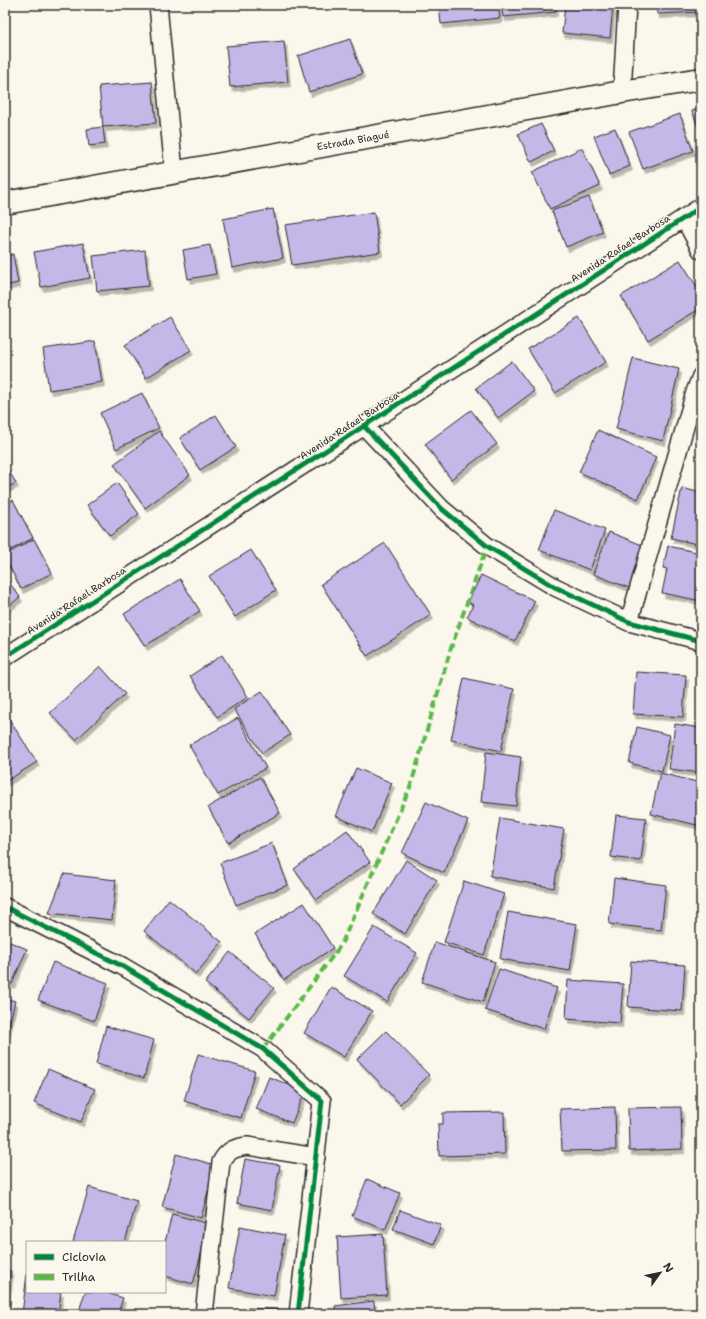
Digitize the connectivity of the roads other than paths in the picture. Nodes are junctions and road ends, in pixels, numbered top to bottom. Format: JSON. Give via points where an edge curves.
{"nodes":[{"id":1,"x":158,"y":5,"type":"edge"},
{"id":2,"x":627,"y":5,"type":"edge"},
{"id":3,"x":701,"y":79,"type":"edge"},
{"id":4,"x":622,"y":92,"type":"junction"},
{"id":5,"x":174,"y":172,"type":"junction"},
{"id":6,"x":5,"y":203,"type":"edge"},
{"id":7,"x":701,"y":207,"type":"edge"},
{"id":8,"x":684,"y":218,"type":"junction"},
{"id":9,"x":701,"y":250,"type":"edge"},
{"id":10,"x":701,"y":376,"type":"edge"},
{"id":11,"x":364,"y":426,"type":"junction"},
{"id":12,"x":629,"y":622,"type":"junction"},
{"id":13,"x":701,"y":641,"type":"edge"},
{"id":14,"x":5,"y":657,"type":"edge"},
{"id":15,"x":5,"y":907,"type":"edge"},
{"id":16,"x":316,"y":1157,"type":"junction"},
{"id":17,"x":204,"y":1314,"type":"edge"},
{"id":18,"x":298,"y":1314,"type":"edge"}],
"edges":[{"from":1,"to":5,"type":"street"},
{"from":2,"to":4,"type":"street"},
{"from":3,"to":4,"type":"main road","name":"Estrada Biagué"},
{"from":4,"to":5,"type":"main road","name":"Estrada Biagué"},
{"from":5,"to":6,"type":"main road","name":"Estrada Biagué"},
{"from":7,"to":8,"type":"street","name":"Avenida Rafael Barbosa"},
{"from":8,"to":9,"type":"street"},
{"from":8,"to":11,"type":"street","name":"Avenida Rafael Barbosa"},
{"from":10,"to":12,"type":"street"},
{"from":11,"to":12,"type":"street","via":[[442,509],[487,546],[555,587]]},
{"from":11,"to":14,"type":"street","name":"Avenida Rafael Barbosa"},
{"from":12,"to":13,"type":"street"},
{"from":15,"to":16,"type":"street","via":[[122,966],[263,1049],[322,1102]]},
{"from":16,"to":17,"type":"street","via":[[247,1146],[226,1153],[221,1162]]},
{"from":16,"to":18,"type":"street"}]}
